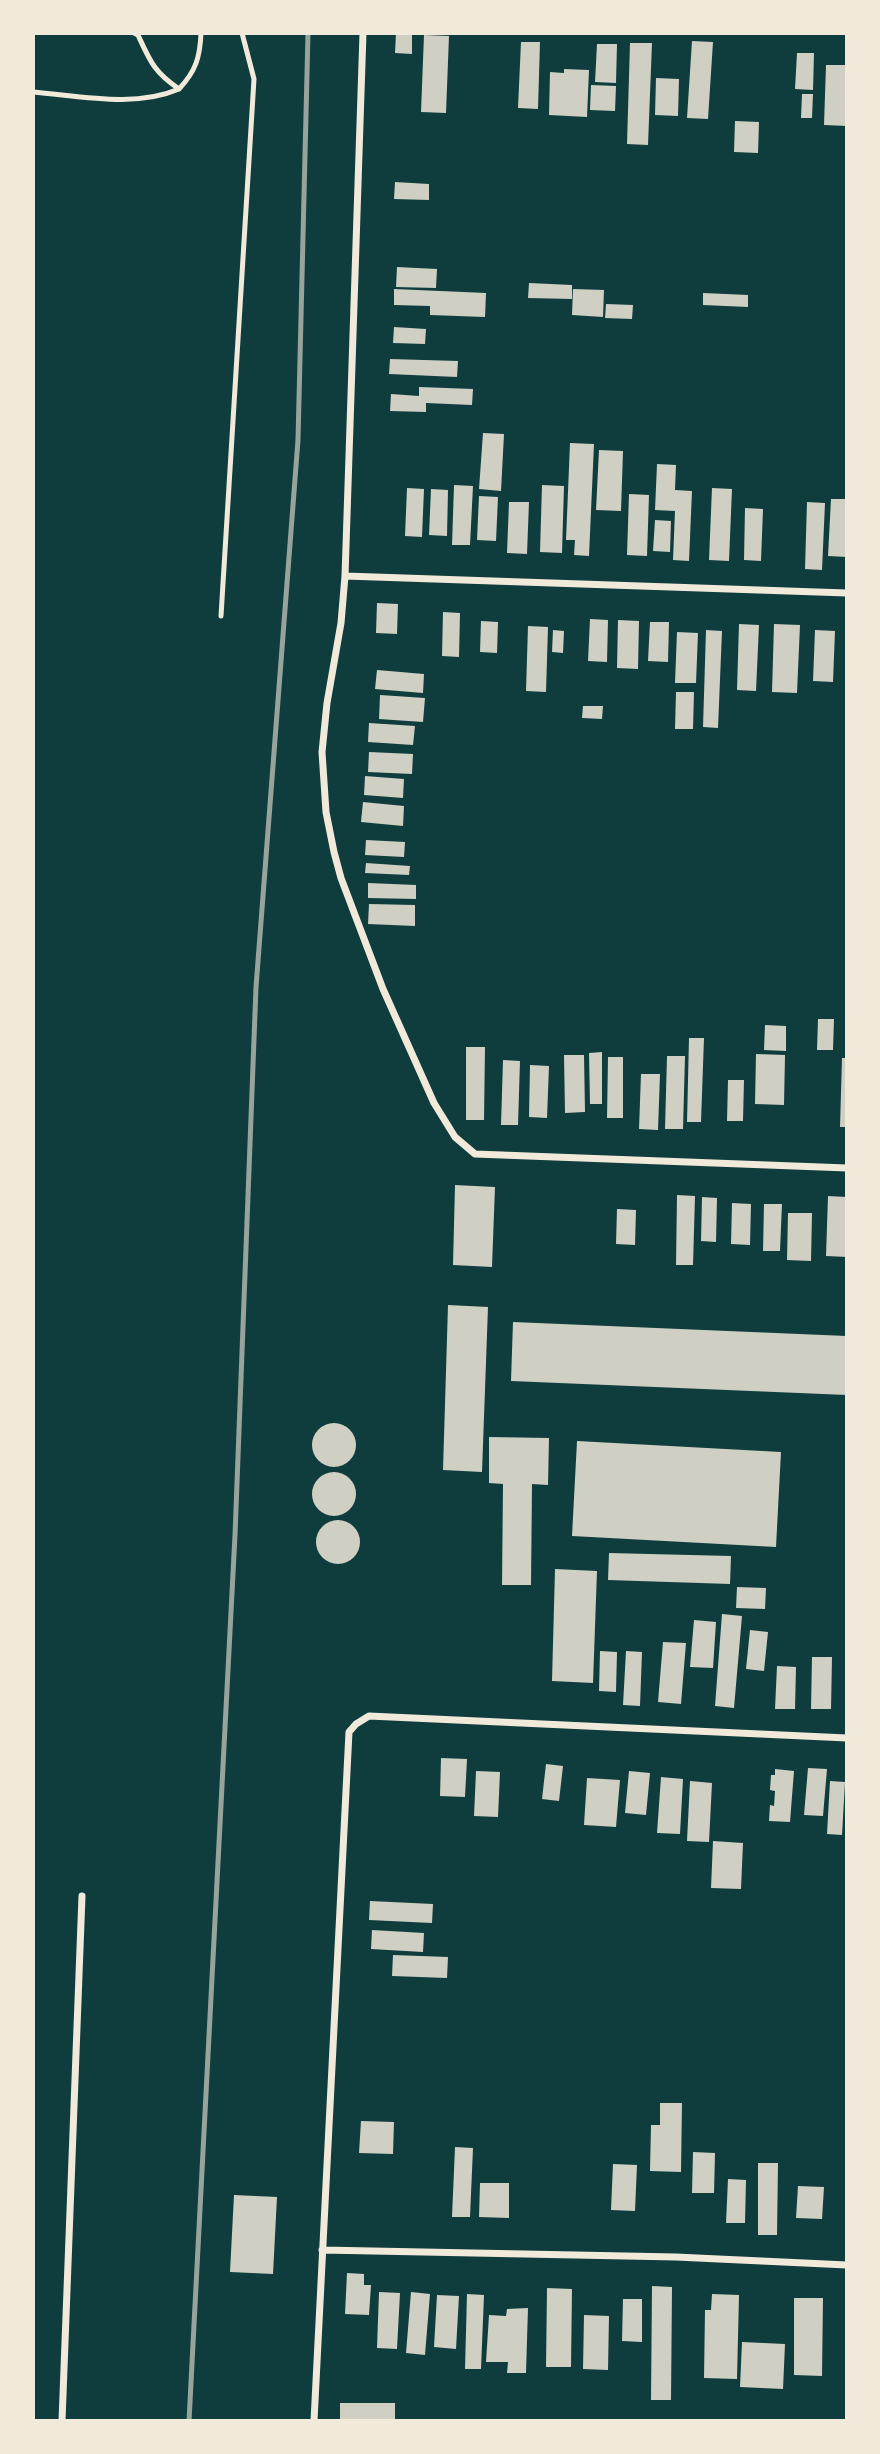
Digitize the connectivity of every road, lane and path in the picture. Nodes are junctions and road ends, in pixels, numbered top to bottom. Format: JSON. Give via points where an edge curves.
{"nodes":[{"id":1,"x":201,"y":33,"type":"edge"},
{"id":2,"x":242,"y":33,"type":"edge"},
{"id":3,"x":363,"y":33,"type":"edge"},
{"id":4,"x":136,"y":34,"type":"edge"},
{"id":5,"x":179,"y":89,"type":"junction"},
{"id":6,"x":33,"y":92,"type":"edge"},
{"id":7,"x":345,"y":576,"type":"junction"},
{"id":8,"x":847,"y":593,"type":"edge"},
{"id":9,"x":221,"y":616,"type":"dead end"},
{"id":10,"x":847,"y":1168,"type":"edge"},
{"id":11,"x":847,"y":1738,"type":"edge"},
{"id":12,"x":82,"y":1896,"type":"dead end"},
{"id":13,"x":322,"y":2250,"type":"junction"},
{"id":14,"x":847,"y":2264,"type":"edge"},
{"id":15,"x":62,"y":2421,"type":"edge"},
{"id":16,"x":314,"y":2421,"type":"edge"}],
"edges":[{"from":1,"to":5,"type":"lane","via":[[192,75]]},
{"from":2,"to":9,"type":"lane","via":[[254,79]]},
{"from":3,"to":7,"type":"street"},
{"from":4,"to":5,"type":"lane","via":[[161,77]]},
{"from":5,"to":6,"type":"lane","via":[[151,98],[122,99]]},
{"from":7,"to":8,"type":"street"},
{"from":7,"to":10,"type":"street","via":[[322,752],[334,852],[383,989],[434,1103],[455,1137],[475,1154]]},
{"from":11,"to":13,"type":"street","via":[[369,1716],[356,1724],[349,1732]]},
{"from":12,"to":15,"type":"street"},
{"from":13,"to":14,"type":"street"},
{"from":13,"to":16,"type":"street"}]}
